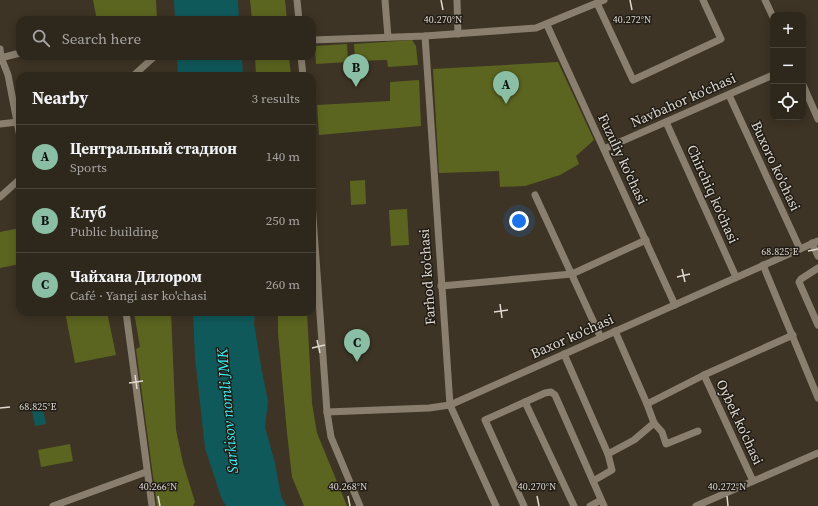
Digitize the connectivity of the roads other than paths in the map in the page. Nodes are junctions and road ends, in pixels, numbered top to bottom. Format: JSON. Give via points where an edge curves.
{"nodes":[{"id":1,"x":297,"y":0,"type":"edge"},
{"id":2,"x":385,"y":0,"type":"edge"},
{"id":3,"x":457,"y":0,"type":"edge"},
{"id":4,"x":604,"y":0,"type":"edge"},
{"id":5,"x":703,"y":0,"type":"edge"},
{"id":6,"x":766,"y":0,"type":"edge"},
{"id":7,"x":597,"y":3,"type":"junction"},
{"id":8,"x":771,"y":12,"type":"edge"},
{"id":9,"x":299,"y":16,"type":"edge"},
{"id":10,"x":547,"y":25,"type":"junction"},
{"id":11,"x":458,"y":34,"type":"junction"},
{"id":12,"x":425,"y":36,"type":"junction"},
{"id":13,"x":388,"y":37,"type":"junction"},
{"id":14,"x":316,"y":40,"type":"edge"},
{"id":15,"x":0,"y":49,"type":"edge"},
{"id":16,"x":16,"y":54,"type":"edge"},
{"id":17,"x":1,"y":58,"type":"edge"},
{"id":18,"x":151,"y":60,"type":"edge"},
{"id":19,"x":302,"y":60,"type":"edge"},
{"id":20,"x":137,"y":72,"type":"edge"},
{"id":21,"x":303,"y":72,"type":"edge"},
{"id":22,"x":770,"y":76,"type":"edge"},
{"id":23,"x":806,"y":92,"type":"edge"},
{"id":24,"x":729,"y":95,"type":"junction"},
{"id":25,"x":16,"y":113,"type":"edge"},
{"id":26,"x":818,"y":119,"type":"edge"},
{"id":27,"x":16,"y":122,"type":"edge"},
{"id":28,"x":666,"y":122,"type":"junction"},
{"id":29,"x":0,"y":124,"type":"edge"},
{"id":30,"x":604,"y":149,"type":"junction"},
{"id":31,"x":16,"y":183,"type":"edge"},
{"id":32,"x":535,"y":195,"type":"dead end"},
{"id":33,"x":0,"y":197,"type":"edge"},
{"id":34,"x":646,"y":240,"type":"junction"},
{"id":35,"x":815,"y":242,"type":"edge"},
{"id":36,"x":800,"y":249,"type":"junction"},
{"id":37,"x":818,"y":256,"type":"edge"},
{"id":38,"x":316,"y":259,"type":"edge"},
{"id":39,"x":763,"y":266,"type":"junction"},
{"id":40,"x":818,"y":268,"type":"edge"},
{"id":41,"x":572,"y":274,"type":"junction"},
{"id":42,"x":736,"y":277,"type":"junction"},
{"id":43,"x":441,"y":286,"type":"junction"},
{"id":44,"x":675,"y":305,"type":"junction"},
{"id":45,"x":126,"y":316,"type":"edge"},
{"id":46,"x":818,"y":325,"type":"edge"},
{"id":47,"x":615,"y":331,"type":"junction"},
{"id":48,"x":793,"y":335,"type":"junction"},
{"id":49,"x":600,"y":338,"type":"junction"},
{"id":50,"x":564,"y":354,"type":"junction"},
{"id":51,"x":704,"y":374,"type":"junction"},
{"id":52,"x":818,"y":398,"type":"edge"},
{"id":53,"x":525,"y":402,"type":"junction"},
{"id":54,"x":647,"y":404,"type":"junction"},
{"id":55,"x":450,"y":405,"type":"junction"},
{"id":56,"x":327,"y":412,"type":"junction"},
{"id":57,"x":654,"y":423,"type":"junction"},
{"id":58,"x":698,"y":431,"type":"dead end"},
{"id":59,"x":818,"y":453,"type":"edge"},
{"id":60,"x":608,"y":454,"type":"junction"},
{"id":61,"x":146,"y":472,"type":"junction"},
{"id":62,"x":593,"y":481,"type":"junction"},
{"id":63,"x":753,"y":481,"type":"junction"},
{"id":64,"x":603,"y":503,"type":"edge"},
{"id":65,"x":53,"y":506,"type":"edge"},
{"id":66,"x":152,"y":506,"type":"edge"},
{"id":67,"x":360,"y":506,"type":"edge"},
{"id":68,"x":496,"y":506,"type":"edge"},
{"id":69,"x":524,"y":506,"type":"edge"},
{"id":70,"x":574,"y":506,"type":"edge"},
{"id":71,"x":590,"y":506,"type":"edge"},
{"id":72,"x":696,"y":506,"type":"edge"}],
"edges":[{"from":1,"to":9,"type":"street"},
{"from":2,"to":13,"type":"street"},
{"from":3,"to":11,"type":"street"},
{"from":4,"to":7,"type":"street"},
{"from":5,"to":7,"type":"street","via":[[721,39],[633,80]]},
{"from":6,"to":8,"type":"street"},
{"from":7,"to":10,"type":"street"},
{"from":10,"to":11,"type":"street"},
{"from":10,"to":30,"type":"street","name":"Fuzuliy ko'chasi"},
{"from":11,"to":12,"type":"street"},
{"from":12,"to":13,"type":"street"},
{"from":12,"to":43,"type":"street","name":"Farhod ko'chasi"},
{"from":13,"to":14,"type":"street"},
{"from":15,"to":17,"type":"street"},
{"from":16,"to":17,"type":"street"},
{"from":17,"to":25,"type":"street","via":[[8,75]]},
{"from":18,"to":20,"type":"street"},
{"from":19,"to":21,"type":"street"},
{"from":22,"to":24,"type":"street","name":"Navbahor ko'chasi"},
{"from":23,"to":26,"type":"street"},
{"from":24,"to":28,"type":"street","name":"Navbahor ko'chasi"},
{"from":24,"to":36,"type":"street","name":"Buxoro ko'chasi"},
{"from":27,"to":29,"type":"street"},
{"from":28,"to":30,"type":"street","name":"Navbahor ko'chasi"},
{"from":28,"to":42,"type":"street","name":"Chirchiq ko'chasi"},
{"from":30,"to":34,"type":"street","name":"Fuzuliy ko'chasi"},
{"from":31,"to":33,"type":"street"},
{"from":32,"to":41,"type":"street"},
{"from":34,"to":41,"type":"street"},
{"from":34,"to":44,"type":"street","name":"Fuzuliy ko'chasi"},
{"from":35,"to":36,"type":"street","name":"Baxor ko'chasi"},
{"from":35,"to":37,"type":"street"},
{"from":36,"to":39,"type":"street","name":"Baxor ko'chasi"},
{"from":38,"to":56,"type":"street"},
{"from":39,"to":42,"type":"street","name":"Baxor ko'chasi"},
{"from":39,"to":48,"type":"street"},
{"from":40,"to":46,"type":"street","via":[[800,282]]},
{"from":41,"to":43,"type":"street"},
{"from":41,"to":49,"type":"street"},
{"from":42,"to":44,"type":"street","name":"Baxor ko'chasi"},
{"from":43,"to":55,"type":"street","name":"Farhod ko'chasi"},
{"from":44,"to":47,"type":"street","name":"Baxor ko'chasi"},
{"from":45,"to":61,"type":"street"},
{"from":47,"to":49,"type":"street","name":"Baxor ko'chasi"},
{"from":47,"to":54,"type":"street"},
{"from":48,"to":51,"type":"street"},
{"from":48,"to":52,"type":"street"},
{"from":49,"to":50,"type":"street","name":"Baxor ko'chasi"},
{"from":50,"to":55,"type":"street","name":"Baxor ko'chasi"},
{"from":50,"to":60,"type":"street"},
{"from":51,"to":54,"type":"street"},
{"from":51,"to":63,"type":"street","name":"Oybek ko'chasi"},
{"from":53,"to":62,"type":"street","via":[[551,392],[555,396]]},
{"from":53,"to":69,"type":"street","via":[[485,420]]},
{"from":53,"to":70,"type":"street"},
{"from":54,"to":57,"type":"street"},
{"from":55,"to":56,"type":"street","name":"Baxor ko'chasi"},
{"from":55,"to":68,"type":"street","name":"Farhod ko'chasi"},
{"from":56,"to":67,"type":"street","via":[[331,438]]},
{"from":57,"to":58,"type":"street","via":[[662,432],[666,444]]},
{"from":57,"to":60,"type":"street","via":[[634,440]]},
{"from":59,"to":63,"type":"street"},
{"from":60,"to":62,"type":"street","via":[[612,470]]},
{"from":61,"to":65,"type":"street"},
{"from":61,"to":66,"type":"street"},
{"from":62,"to":64,"type":"street"},
{"from":63,"to":72,"type":"street"},
{"from":64,"to":71,"type":"street"}]}
